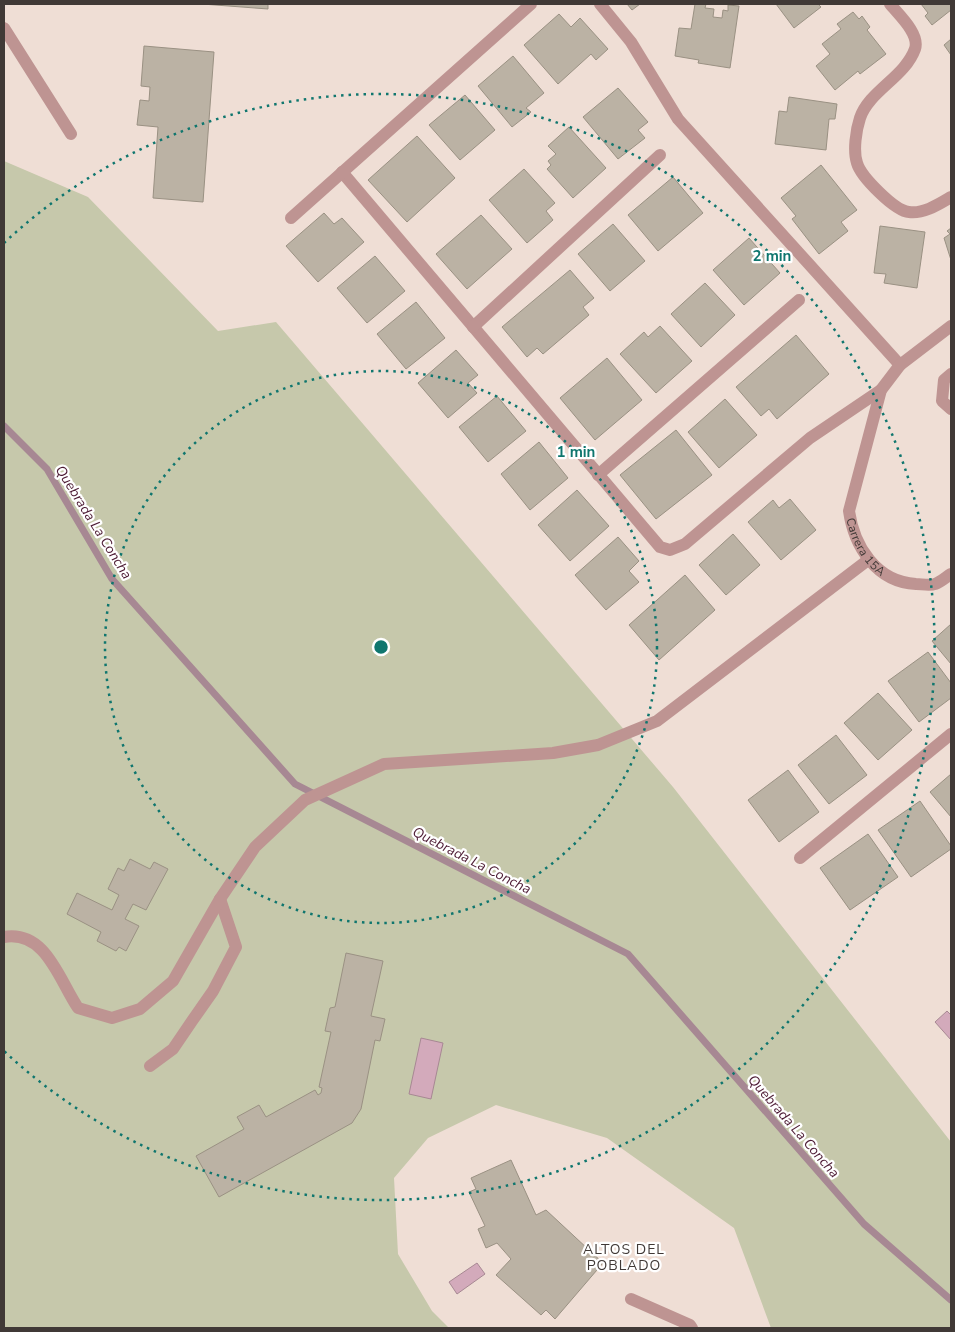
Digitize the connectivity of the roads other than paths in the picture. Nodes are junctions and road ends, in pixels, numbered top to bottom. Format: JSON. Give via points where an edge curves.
{"nodes":[{"id":1,"x":531,"y":4,"type":"edge"},
{"id":2,"x":600,"y":4,"type":"edge"},
{"id":3,"x":890,"y":4,"type":"edge"},
{"id":4,"x":4,"y":28,"type":"edge"},
{"id":5,"x":71,"y":134,"type":"dead end"},
{"id":6,"x":660,"y":155,"type":"dead end"},
{"id":7,"x":342,"y":172,"type":"junction"},
{"id":8,"x":951,"y":197,"type":"edge"},
{"id":9,"x":291,"y":218,"type":"dead end"},
{"id":10,"x":799,"y":300,"type":"dead end"},
{"id":11,"x":951,"y":326,"type":"edge"},
{"id":12,"x":473,"y":327,"type":"junction"},
{"id":13,"x":900,"y":364,"type":"junction"},
{"id":14,"x":951,"y":374,"type":"edge"},
{"id":15,"x":881,"y":390,"type":"junction"},
{"id":16,"x":951,"y":409,"type":"edge"},
{"id":17,"x":598,"y":475,"type":"junction"},
{"id":18,"x":868,"y":560,"type":"junction"},
{"id":19,"x":951,"y":574,"type":"edge"},
{"id":20,"x":951,"y":734,"type":"edge"},
{"id":21,"x":800,"y":858,"type":"dead end"},
{"id":22,"x":220,"y":899,"type":"junction"},
{"id":23,"x":4,"y":937,"type":"edge"},
{"id":24,"x":150,"y":1066,"type":"dead end"},
{"id":25,"x":631,"y":1299,"type":"dead end"},
{"id":26,"x":692,"y":1328,"type":"edge"}],
"edges":[{"from":1,"to":7,"type":"street"},
{"from":2,"to":13,"type":"street","via":[[631,42],[678,119]]},
{"from":3,"to":8,"type":"street","via":[[914,36],[915,48],[860,117],[857,164],[891,203],[908,212],[931,209]]},
{"from":4,"to":5,"type":"street"},
{"from":6,"to":12,"type":"street"},
{"from":7,"to":9,"type":"street"},
{"from":7,"to":12,"type":"street"},
{"from":10,"to":17,"type":"street"},
{"from":11,"to":13,"type":"street"},
{"from":12,"to":17,"type":"street"},
{"from":13,"to":15,"type":"street"},
{"from":14,"to":16,"type":"street","via":[[944,380],[942,401]]},
{"from":15,"to":17,"type":"street","via":[[810,438],[685,544],[670,550],[660,547]]},
{"from":15,"to":18,"type":"street","name":"Carrera 15A","via":[[850,511],[852,531]]},
{"from":18,"to":19,"type":"street","name":"Carrera 15A","via":[[883,573],[907,583],[934,585]]},
{"from":18,"to":22,"type":"street","via":[[649,724],[598,745],[553,753],[384,764],[305,800],[256,847]]},
{"from":20,"to":21,"type":"street"},
{"from":22,"to":23,"type":"street","via":[[173,981],[140,1009],[112,1018],[78,1008],[38,944],[16,935]]},
{"from":22,"to":24,"type":"street","via":[[236,947],[213,991],[173,1049]]},
{"from":25,"to":26,"type":"street"}]}
